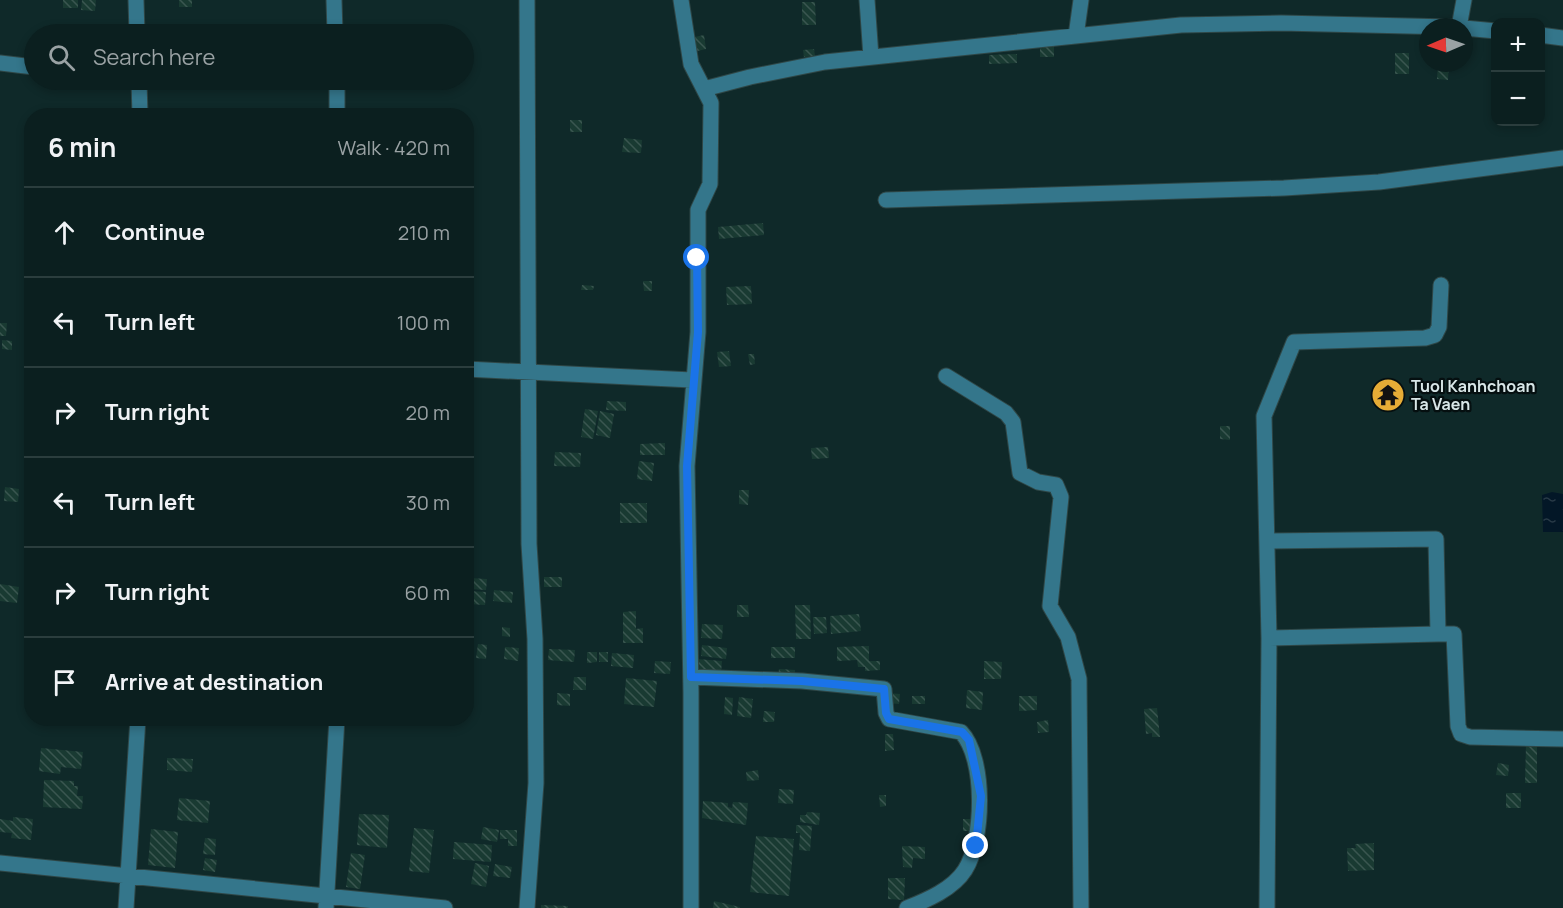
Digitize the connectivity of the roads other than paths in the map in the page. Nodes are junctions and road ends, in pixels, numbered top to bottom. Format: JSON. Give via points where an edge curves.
{"nodes":[{"id":1,"x":136,"y":0,"type":"edge"},
{"id":2,"x":334,"y":0,"type":"edge"},
{"id":3,"x":527,"y":0,"type":"edge"},
{"id":4,"x":681,"y":0,"type":"edge"},
{"id":5,"x":867,"y":0,"type":"edge"},
{"id":6,"x":1081,"y":0,"type":"edge"},
{"id":7,"x":1464,"y":0,"type":"edge"},
{"id":8,"x":1461,"y":18,"type":"edge"},
{"id":9,"x":137,"y":24,"type":"edge"},
{"id":10,"x":335,"y":24,"type":"edge"},
{"id":11,"x":1419,"y":26,"type":"edge"},
{"id":12,"x":1473,"y":29,"type":"edge"},
{"id":13,"x":1491,"y":31,"type":"edge"},
{"id":14,"x":1076,"y":36,"type":"junction"},
{"id":15,"x":1545,"y":36,"type":"edge"},
{"id":16,"x":1563,"y":38,"type":"edge"},
{"id":17,"x":871,"y":57,"type":"junction"},
{"id":18,"x":0,"y":63,"type":"edge"},
{"id":19,"x":24,"y":66,"type":"edge"},
{"id":20,"x":704,"y":89,"type":"junction"},
{"id":21,"x":139,"y":90,"type":"edge"},
{"id":22,"x":337,"y":90,"type":"edge"},
{"id":23,"x":140,"y":108,"type":"edge"},
{"id":24,"x":337,"y":108,"type":"edge"},
{"id":25,"x":1563,"y":158,"type":"edge"},
{"id":26,"x":886,"y":200,"type":"dead end"},
{"id":27,"x":1441,"y":285,"type":"dead end"},
{"id":28,"x":474,"y":370,"type":"edge"},
{"id":29,"x":529,"y":373,"type":"junction"},
{"id":30,"x":946,"y":376,"type":"dead end"},
{"id":31,"x":692,"y":380,"type":"junction"},
{"id":32,"x":1268,"y":541,"type":"junction"},
{"id":33,"x":1438,"y":634,"type":"junction"},
{"id":34,"x":1269,"y":638,"type":"junction"},
{"id":35,"x":691,"y":677,"type":"junction"},
{"id":36,"x":138,"y":726,"type":"edge"},
{"id":37,"x":337,"y":726,"type":"edge"},
{"id":38,"x":1563,"y":738,"type":"edge"},
{"id":39,"x":0,"y":863,"type":"edge"},
{"id":40,"x":128,"y":878,"type":"junction"},
{"id":41,"x":326,"y":902,"type":"edge"},
{"id":42,"x":126,"y":908,"type":"edge"},
{"id":43,"x":445,"y":908,"type":"edge"},
{"id":44,"x":527,"y":908,"type":"edge"},
{"id":45,"x":691,"y":908,"type":"edge"},
{"id":46,"x":907,"y":908,"type":"edge"},
{"id":47,"x":1082,"y":908,"type":"edge"},
{"id":48,"x":1268,"y":908,"type":"edge"}],
"edges":[{"from":1,"to":9,"type":"street"},
{"from":2,"to":10,"type":"street"},
{"from":3,"to":29,"type":"street"},
{"from":4,"to":20,"type":"street","via":[[691,64]]},
{"from":5,"to":17,"type":"street"},
{"from":6,"to":14,"type":"street"},
{"from":7,"to":8,"type":"street"},
{"from":11,"to":14,"type":"street","via":[[1181,25]]},
{"from":12,"to":13,"type":"street"},
{"from":14,"to":17,"type":"street"},
{"from":15,"to":16,"type":"street"},
{"from":17,"to":20,"type":"street","via":[[825,62]]},
{"from":18,"to":19,"type":"street"},
{"from":20,"to":31,"type":"street","via":[[711,103],[710,184],[698,210],[698,332]]},
{"from":21,"to":23,"type":"street"},
{"from":22,"to":24,"type":"street"},
{"from":25,"to":26,"type":"street","via":[[1379,182],[1284,188]]},
{"from":27,"to":32,"type":"street","via":[[1439,327],[1435,335],[1294,342],[1264,416]]},
{"from":28,"to":29,"type":"street"},
{"from":29,"to":31,"type":"street"},
{"from":29,"to":44,"type":"street","via":[[536,783]]},
{"from":30,"to":47,"type":"street","via":[[1006,413],[1013,422],[1020,473],[1056,485],[1061,497],[1050,606],[1068,637],[1079,679]]},
{"from":31,"to":35,"type":"street","via":[[687,466]]},
{"from":32,"to":33,"type":"street","via":[[1436,539]]},
{"from":32,"to":34,"type":"street"},
{"from":33,"to":34,"type":"street"},
{"from":33,"to":38,"type":"street","via":[[1454,634],[1461,734]]},
{"from":34,"to":48,"type":"street"},
{"from":35,"to":45,"type":"street"},
{"from":35,"to":46,"type":"street","via":[[884,689],[889,719],[962,732],[969,740],[981,796],[976,846],[964,872],[951,884]]},
{"from":36,"to":40,"type":"street"},
{"from":37,"to":41,"type":"street"},
{"from":39,"to":40,"type":"street"},
{"from":40,"to":41,"type":"street"},
{"from":40,"to":42,"type":"street"},
{"from":41,"to":43,"type":"street"}]}
